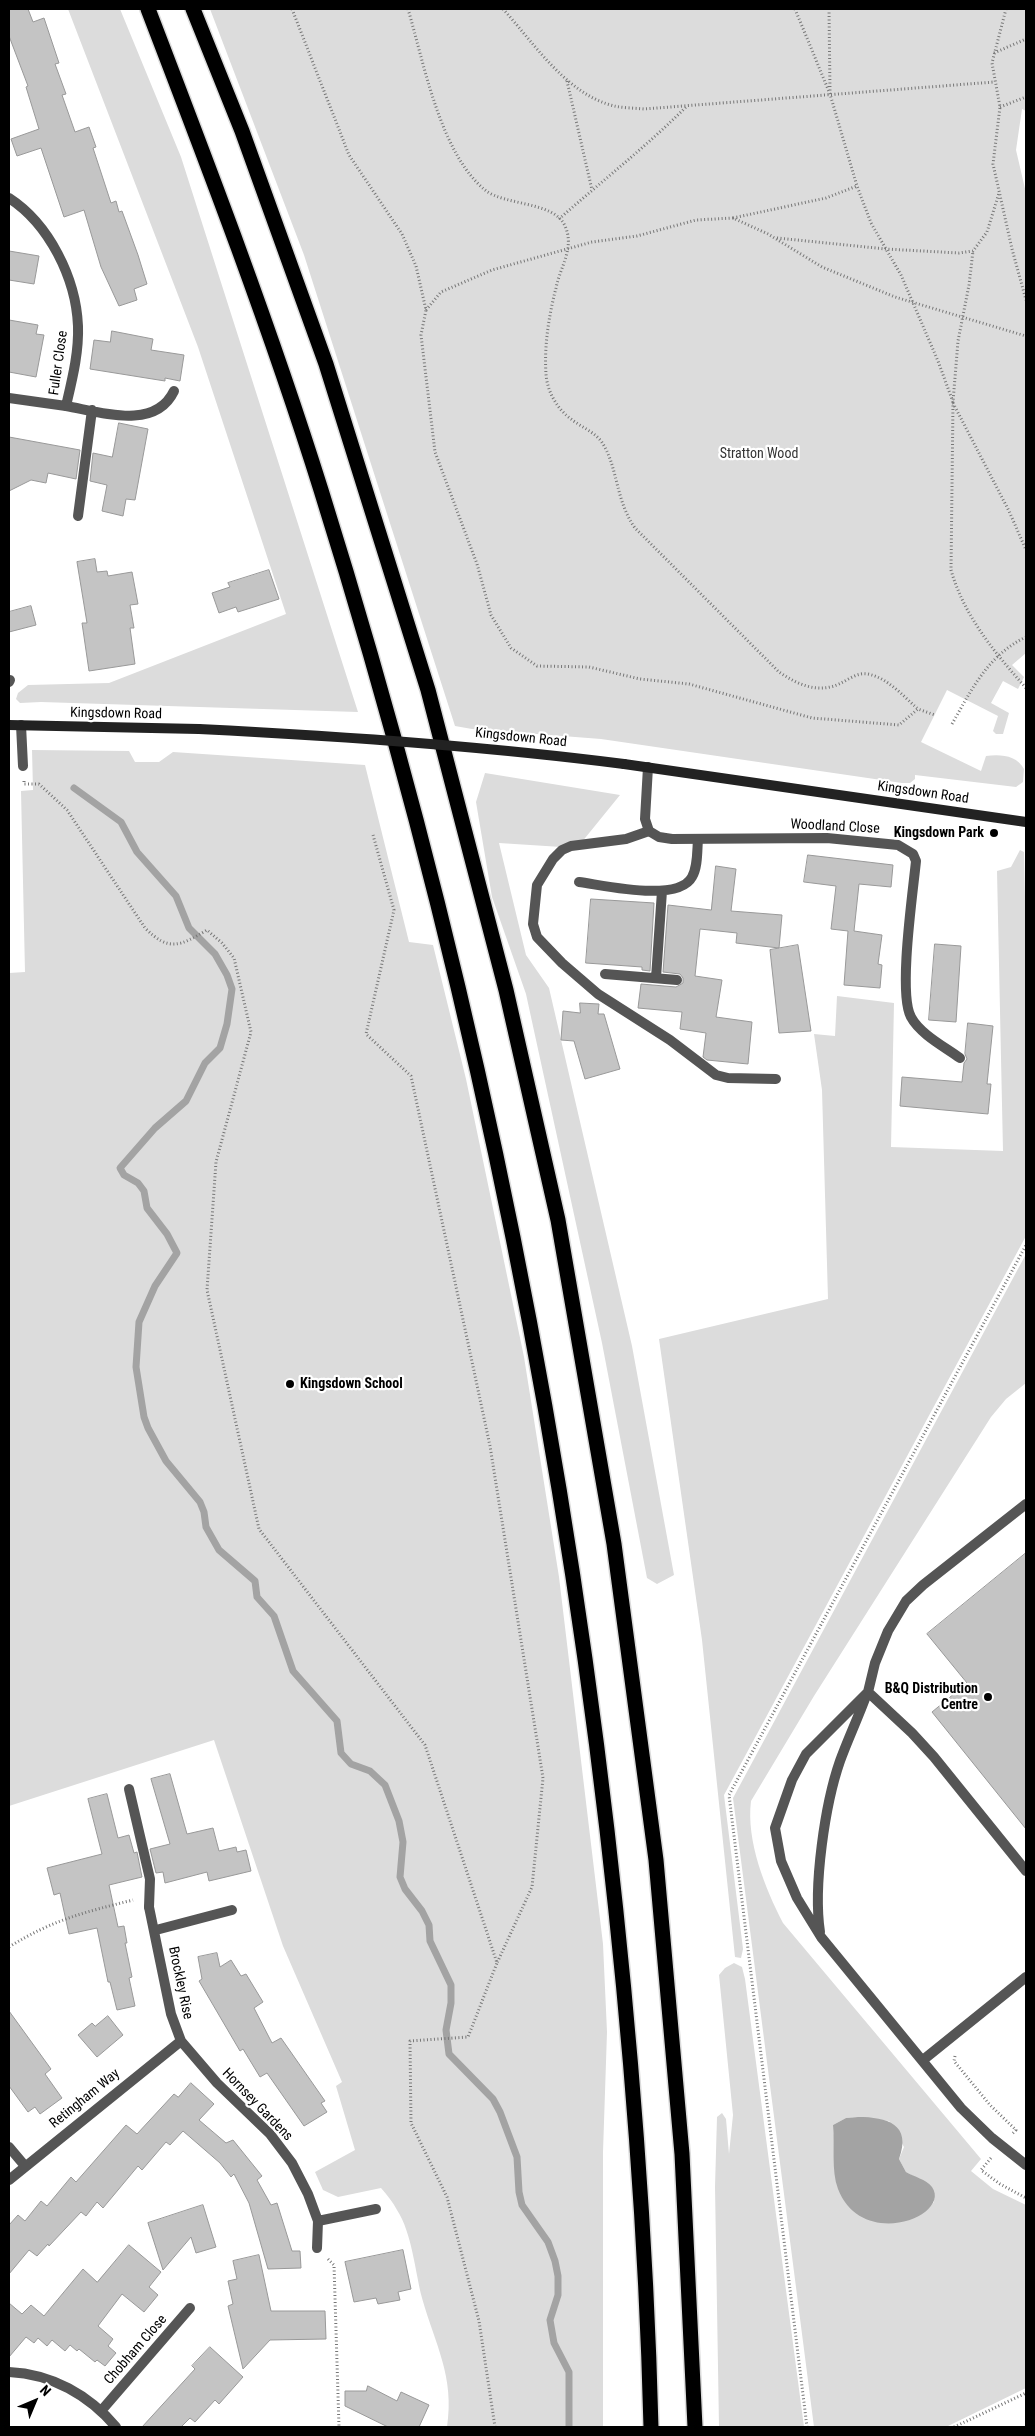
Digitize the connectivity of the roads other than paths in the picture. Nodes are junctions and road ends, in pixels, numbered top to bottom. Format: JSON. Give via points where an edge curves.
{"nodes":[{"id":1,"x":148,"y":9,"type":"edge"},
{"id":2,"x":193,"y":9,"type":"edge"},
{"id":3,"x":9,"y":198,"type":"edge"},
{"id":4,"x":174,"y":391,"type":"dead end"},
{"id":5,"x":9,"y":398,"type":"edge"},
{"id":6,"x":66,"y":406,"type":"junction"},
{"id":7,"x":92,"y":410,"type":"junction"},
{"id":8,"x":78,"y":516,"type":"dead end"},
{"id":9,"x":9,"y":725,"type":"edge"},
{"id":10,"x":21,"y":725,"type":"junction"},
{"id":11,"x":23,"y":766,"type":"road end"},
{"id":12,"x":648,"y":767,"type":"junction"},
{"id":13,"x":1026,"y":822,"type":"edge"},
{"id":14,"x":649,"y":831,"type":"junction"},
{"id":15,"x":698,"y":839,"type":"junction"},
{"id":16,"x":579,"y":882,"type":"dead end"},
{"id":17,"x":662,"y":891,"type":"junction"},
{"id":18,"x":605,"y":974,"type":"dead end"},
{"id":19,"x":656,"y":978,"type":"junction"},
{"id":20,"x":676,"y":980,"type":"dead end"},
{"id":21,"x":960,"y":1058,"type":"dead end"},
{"id":22,"x":776,"y":1079,"type":"dead end"},
{"id":23,"x":1026,"y":1504,"type":"edge"},
{"id":24,"x":868,"y":1692,"type":"junction"},
{"id":25,"x":129,"y":1789,"type":"dead end"},
{"id":26,"x":1026,"y":1871,"type":"edge"},
{"id":27,"x":232,"y":1910,"type":"dead end"},
{"id":28,"x":156,"y":1930,"type":"junction"},
{"id":29,"x":821,"y":1938,"type":"junction"},
{"id":30,"x":1026,"y":1977,"type":"edge"},
{"id":31,"x":181,"y":2041,"type":"junction"},
{"id":32,"x":923,"y":2060,"type":"junction"},
{"id":33,"x":9,"y":2147,"type":"edge"},
{"id":34,"x":1026,"y":2165,"type":"edge"},
{"id":35,"x":25,"y":2166,"type":"junction"},
{"id":36,"x":9,"y":2180,"type":"edge"},
{"id":37,"x":376,"y":2209,"type":"dead end"},
{"id":38,"x":318,"y":2221,"type":"junction"},
{"id":39,"x":317,"y":2248,"type":"road end"},
{"id":40,"x":190,"y":2308,"type":"dead end"},
{"id":41,"x":9,"y":2372,"type":"edge"},
{"id":42,"x":101,"y":2411,"type":"junction"},
{"id":43,"x":116,"y":2427,"type":"edge"},
{"id":44,"x":651,"y":2427,"type":"edge"},
{"id":45,"x":695,"y":2427,"type":"edge"}],
"edges":[{"from":1,"to":44,"type":"highway","via":[[248,273],[320,487],[384,701],[456,972],[488,1112],[545,1399],[596,1733],[630,2043],[646,2288]]},
{"from":2,"to":45,"type":"highway","via":[[242,130],[326,364],[428,690],[506,990],[558,1220],[614,1544],[656,1860],[682,2154]]},
{"from":3,"to":6,"type":"street","name":"Fuller Close","via":[[32,217],[46,236],[70,282],[78,326]]},
{"from":4,"to":7,"type":"street","via":[[167,402],[151,413],[131,416]]},
{"from":5,"to":6,"type":"street","name":"Fuller Close"},
{"from":6,"to":7,"type":"street"},
{"from":7,"to":8,"type":"street"},
{"from":9,"to":10,"type":"main road","name":"Kingsdown Road"},
{"from":10,"to":11,"type":"street"},
{"from":10,"to":12,"type":"main road","name":"Kingsdown Road","bridge":true,"via":[[350,736]]},
{"from":12,"to":13,"type":"main road","name":"Kingsdown Road"},
{"from":12,"to":14,"type":"street","via":[[645,812]]},
{"from":14,"to":15,"type":"street","name":"Woodland Close","via":[[659,837]]},
{"from":14,"to":22,"type":"street","via":[[626,839],[562,850],[537,885],[533,924],[537,937],[598,994],[670,1040],[716,1075]]},
{"from":15,"to":17,"type":"street","via":[[692,878],[681,887]]},
{"from":15,"to":21,"type":"street","name":"Woodland Close","via":[[827,838],[898,845],[908,849],[916,861],[906,972],[910,1016],[919,1027]]},
{"from":16,"to":17,"type":"street"},
{"from":17,"to":19,"type":"street"},
{"from":18,"to":19,"type":"street"},
{"from":19,"to":20,"type":"street"},
{"from":23,"to":24,"type":"street","via":[[906,1601],[888,1631]]},
{"from":24,"to":26,"type":"street","via":[[934,1757]]},
{"from":24,"to":29,"type":"street","via":[[840,1762],[829,1804],[817,1893]]},
{"from":24,"to":29,"type":"street","via":[[806,1754],[792,1780],[775,1828],[781,1860],[797,1898]]},
{"from":25,"to":28,"type":"street","name":"Brockley Rise","via":[[150,1879],[149,1907]]},
{"from":27,"to":28,"type":"street","name":"Brockley Rise"},
{"from":28,"to":31,"type":"street","name":"Brockley Rise","via":[[171,2014]]},
{"from":29,"to":32,"type":"street"},
{"from":30,"to":32,"type":"street"},
{"from":31,"to":35,"type":"street","name":"Retingham Way"},
{"from":31,"to":38,"type":"street","name":"Hornsey Gardens","via":[[217,2083],[282,2148],[300,2178]]},
{"from":32,"to":34,"type":"street","via":[[974,2122]]},
{"from":33,"to":35,"type":"street"},
{"from":35,"to":36,"type":"street","name":"Retingham Way"},
{"from":37,"to":38,"type":"street"},
{"from":38,"to":39,"type":"street","name":"Hornsey Gardens"},
{"from":40,"to":42,"type":"street","name":"Chobham Close"},
{"from":41,"to":42,"type":"street","via":[[37,2375],[53,2381],[71,2389]]},
{"from":42,"to":43,"type":"street"}]}
